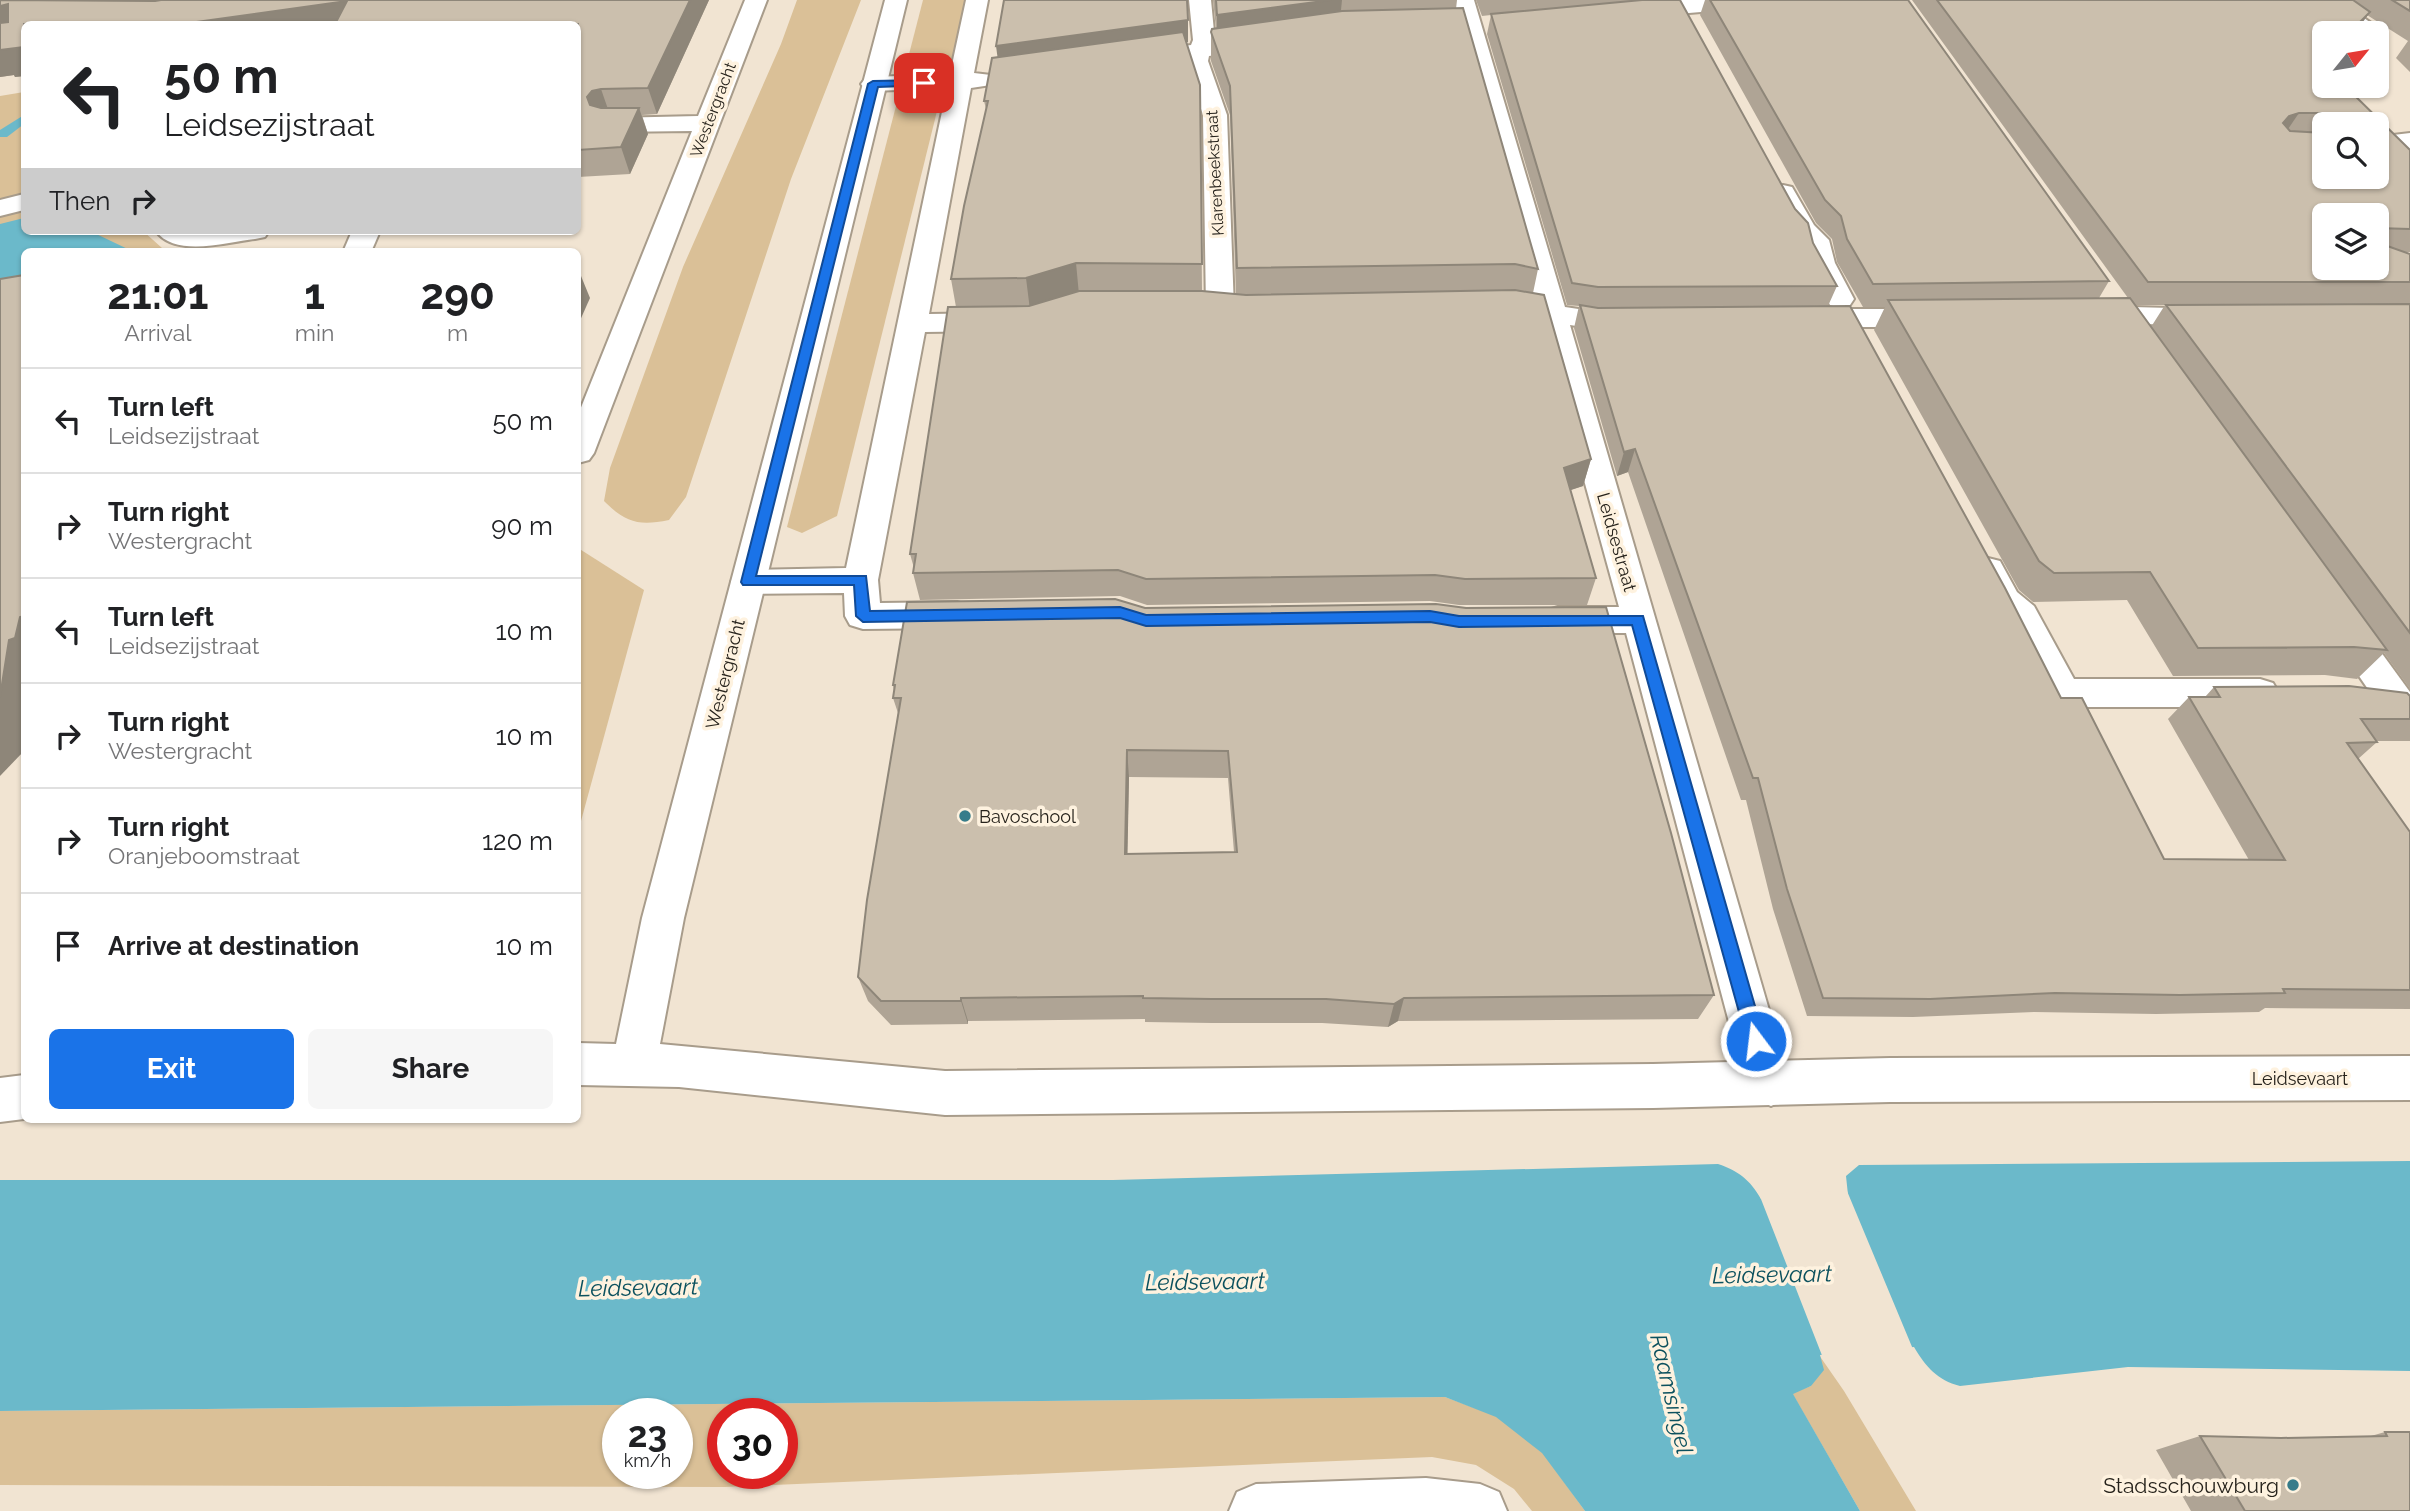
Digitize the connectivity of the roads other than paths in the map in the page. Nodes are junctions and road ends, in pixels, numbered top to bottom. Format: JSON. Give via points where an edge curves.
{"nodes":[{"id":1,"x":756,"y":0,"type":"edge"},
{"id":2,"x":896,"y":0,"type":"edge"},
{"id":3,"x":977,"y":0,"type":"edge"},
{"id":4,"x":1200,"y":0,"type":"edge"},
{"id":5,"x":1463,"y":0,"type":"edge"},
{"id":6,"x":1760,"y":0,"type":"edge"},
{"id":7,"x":2324,"y":0,"type":"edge"},
{"id":8,"x":1608,"y":13,"type":"edge"},
{"id":9,"x":2355,"y":21,"type":"edge"},
{"id":10,"x":1290,"y":38,"type":"edge"},
{"id":11,"x":1202,"y":51,"type":"junction"},
{"id":12,"x":1120,"y":62,"type":"edge"},
{"id":13,"x":1003,"y":78,"type":"edge"},
{"id":14,"x":960,"y":83,"type":"junction"},
{"id":15,"x":873,"y":84,"type":"junction"},
{"id":16,"x":708,"y":123,"type":"junction"},
{"id":17,"x":611,"y":125,"type":"edge"},
{"id":18,"x":2408,"y":143,"type":"edge"},
{"id":19,"x":2389,"y":144,"type":"edge"},
{"id":20,"x":1772,"y":171,"type":"edge"},
{"id":21,"x":21,"y":203,"type":"edge"},
{"id":22,"x":0,"y":208,"type":"edge"},
{"id":23,"x":178,"y":235,"type":"edge"},
{"id":24,"x":220,"y":235,"type":"edge"},
{"id":25,"x":2102,"y":291,"type":"edge"},
{"id":26,"x":1471,"y":307,"type":"edge"},
{"id":27,"x":1219,"y":309,"type":"edge"},
{"id":28,"x":1551,"y":312,"type":"junction"},
{"id":29,"x":2121,"y":316,"type":"junction"},
{"id":30,"x":2060,"y":317,"type":"edge"},
{"id":31,"x":1772,"y":318,"type":"edge"},
{"id":32,"x":1851,"y":318,"type":"junction"},
{"id":33,"x":1953,"y":318,"type":"edge"},
{"id":34,"x":2237,"y":318,"type":"edge"},
{"id":35,"x":1661,"y":319,"type":"edge"},
{"id":36,"x":1020,"y":322,"type":"edge"},
{"id":37,"x":911,"y":323,"type":"junction"},
{"id":38,"x":2140,"y":341,"type":"edge"},
{"id":39,"x":1870,"y":351,"type":"edge"},
{"id":40,"x":581,"y":445,"type":"edge"},
{"id":41,"x":1972,"y":542,"type":"edge"},
{"id":42,"x":861,"y":580,"type":"junction"},
{"id":43,"x":748,"y":582,"type":"junction"},
{"id":44,"x":2325,"y":601,"type":"edge"},
{"id":45,"x":995,"y":614,"type":"edge"},
{"id":46,"x":1524,"y":620,"type":"edge"},
{"id":47,"x":1638,"y":620,"type":"junction"},
{"id":48,"x":2298,"y":692,"type":"edge"},
{"id":49,"x":2351,"y":695,"type":"edge"},
{"id":50,"x":2402,"y":710,"type":"edge"},
{"id":51,"x":581,"y":1064,"type":"edge"},
{"id":52,"x":634,"y":1064,"type":"junction"},
{"id":53,"x":2410,"y":1078,"type":"edge"},
{"id":54,"x":1771,"y":1084,"type":"junction"},
{"id":55,"x":21,"y":1097,"type":"edge"},
{"id":56,"x":0,"y":1100,"type":"edge"},
{"id":57,"x":1256,"y":1511,"type":"edge"},
{"id":58,"x":1480,"y":1511,"type":"edge"}],
"edges":[{"from":1,"to":16,"type":"street","name":"Westergracht"},
{"from":2,"to":15,"type":"street","name":"Westergracht"},
{"from":3,"to":14,"type":"street"},
{"from":4,"to":11,"type":"street","name":"Klarenbeekstraat"},
{"from":5,"to":28,"type":"street","name":"Leidsestraat"},
{"from":6,"to":8,"type":"street","via":[[1687,17]]},
{"from":7,"to":9,"type":"street"},
{"from":10,"to":11,"type":"street"},
{"from":11,"to":12,"type":"street"},
{"from":11,"to":27,"type":"street","name":"Klarenbeekstraat","via":[[1196,61],[1214,116]]},
{"from":13,"to":14,"type":"street"},
{"from":14,"to":15,"type":"street"},
{"from":14,"to":37,"type":"street"},
{"from":15,"to":43,"type":"street","name":"Westergracht"},
{"from":16,"to":17,"type":"street"},
{"from":16,"to":40,"type":"street","name":"Westergracht"},
{"from":18,"to":19,"type":"street"},
{"from":20,"to":32,"type":"street","via":[[1803,229],[1815,240],[1821,262]]},
{"from":21,"to":22,"type":"street"},
{"from":23,"to":24,"type":"street","via":[[185,239]]},
{"from":25,"to":29,"type":"street"},
{"from":26,"to":28,"type":"street"},
{"from":28,"to":35,"type":"street","via":[[1592,320]]},
{"from":28,"to":47,"type":"street","name":"Leidsestraat"},
{"from":29,"to":30,"type":"street"},
{"from":29,"to":34,"type":"street"},
{"from":29,"to":38,"type":"street"},
{"from":31,"to":32,"type":"street"},
{"from":32,"to":33,"type":"street"},
{"from":32,"to":39,"type":"street"},
{"from":36,"to":37,"type":"street"},
{"from":37,"to":42,"type":"street"},
{"from":41,"to":48,"type":"street","via":[[2004,601],[2021,615],[2063,693]]},
{"from":42,"to":43,"type":"street"},
{"from":42,"to":45,"type":"street","via":[[863,616]]},
{"from":43,"to":52,"type":"street","name":"Westergracht","via":[[663,918]]},
{"from":44,"to":50,"type":"street"},
{"from":46,"to":47,"type":"street"},
{"from":47,"to":54,"type":"street","name":"Leidsestraat"},
{"from":49,"to":50,"type":"street"},
{"from":51,"to":52,"type":"street"},
{"from":52,"to":54,"type":"street","name":"Leidsevaart","via":[[945,1093]]},
{"from":53,"to":54,"type":"street","name":"Leidsevaart"},
{"from":55,"to":56,"type":"street"},
{"from":57,"to":58,"type":"street","via":[[1426,1504]]}]}
